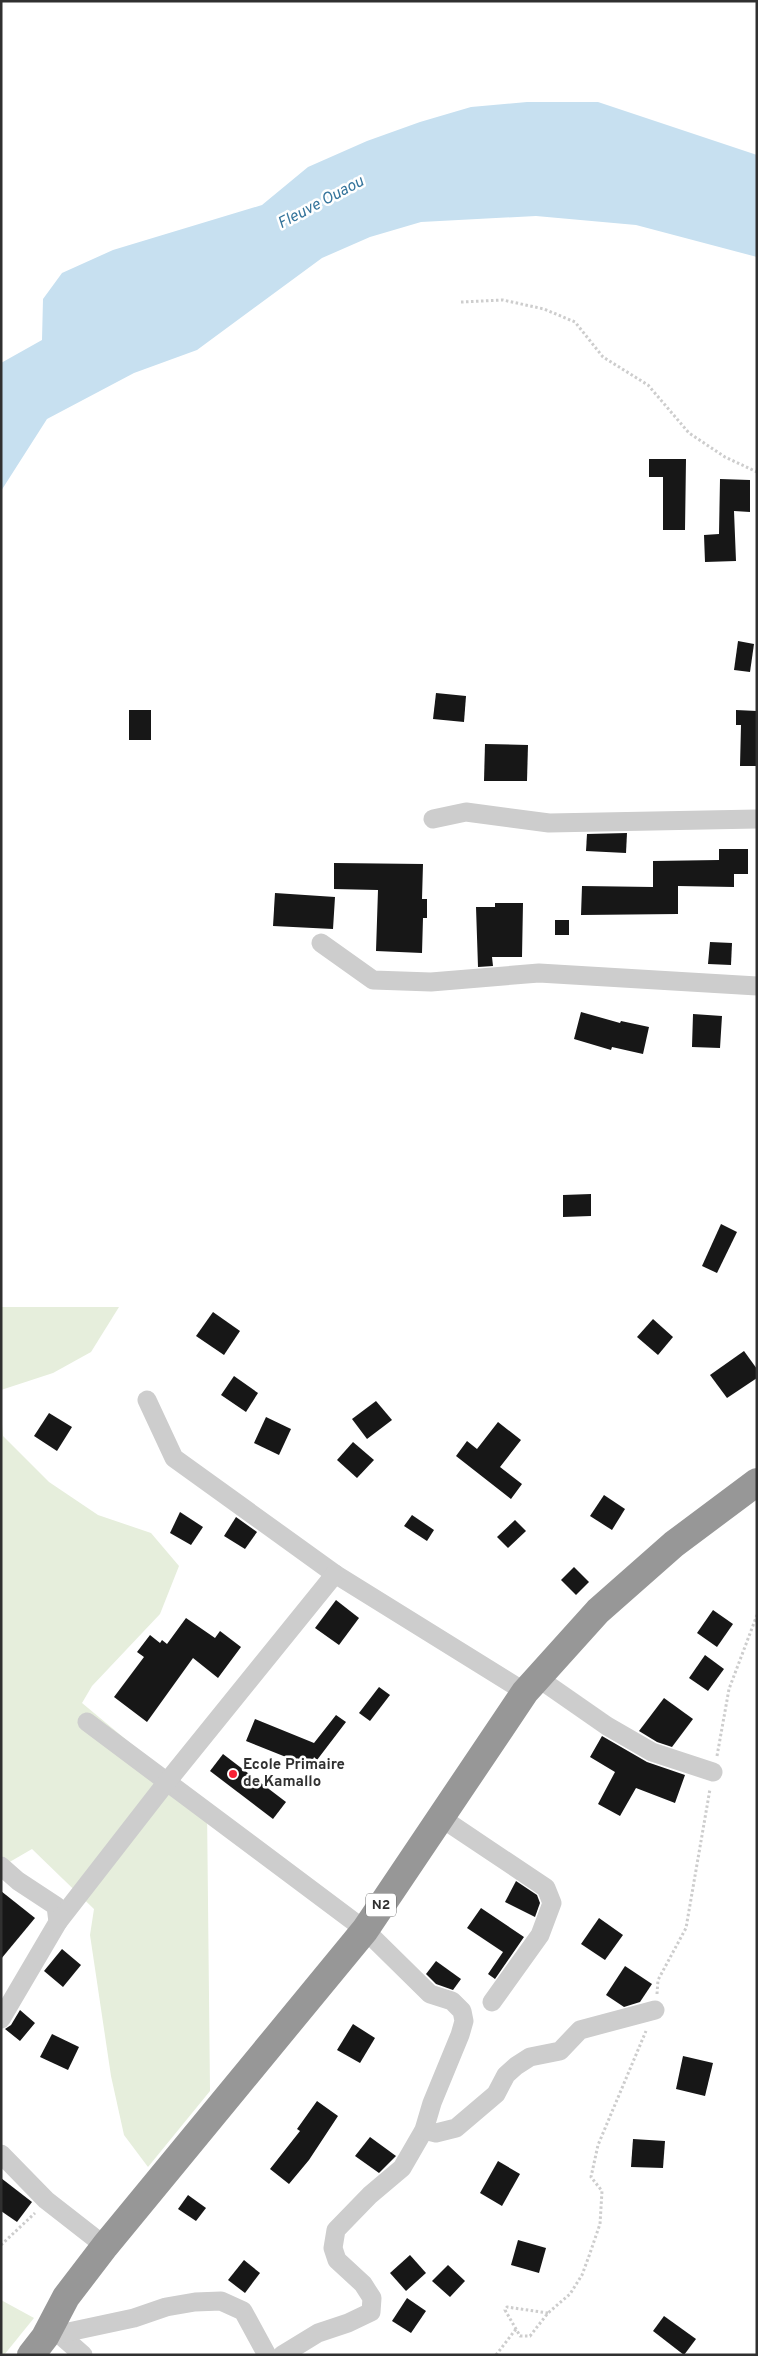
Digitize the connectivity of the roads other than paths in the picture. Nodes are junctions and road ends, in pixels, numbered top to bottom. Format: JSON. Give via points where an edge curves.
{"nodes":[{"id":1,"x":433,"y":819,"type":"dead end"},
{"id":2,"x":757,"y":819,"type":"edge"},
{"id":3,"x":321,"y":944,"type":"dead end"},
{"id":4,"x":757,"y":986,"type":"edge"},
{"id":5,"x":147,"y":1400,"type":"dead end"},
{"id":6,"x":757,"y":1482,"type":"edge"},
{"id":7,"x":335,"y":1574,"type":"junction"},
{"id":8,"x":531,"y":1685,"type":"junction"},
{"id":9,"x":87,"y":1722,"type":"dead end"},
{"id":10,"x":714,"y":1772,"type":"road end"},
{"id":11,"x":166,"y":1782,"type":"junction"},
{"id":12,"x":440,"y":1817,"type":"junction"},
{"id":13,"x":1,"y":1866,"type":"edge"},
{"id":14,"x":58,"y":1922,"type":"junction"},
{"id":15,"x":365,"y":1930,"type":"junction"},
{"id":16,"x":492,"y":2002,"type":"dead end"},
{"id":17,"x":655,"y":2010,"type":"road end"},
{"id":18,"x":1,"y":2019,"type":"edge"},
{"id":19,"x":424,"y":2130,"type":"junction"},
{"id":20,"x":1,"y":2154,"type":"edge"},
{"id":21,"x":105,"y":2246,"type":"junction"},
{"id":22,"x":45,"y":2342,"type":"edge"},
{"id":23,"x":270,"y":2354,"type":"edge"},
{"id":24,"x":83,"y":2355,"type":"edge"}],
"edges":[{"from":1,"to":2,"type":"street","via":[[466,812],[549,823]]},
{"from":3,"to":4,"type":"street","via":[[373,980],[431,982],[539,972]]},
{"from":5,"to":7,"type":"street","via":[[174,1458]]},
{"from":6,"to":8,"type":"highway","number":"N2","via":[[674,1544],[598,1611]]},
{"from":7,"to":8,"type":"street"},
{"from":7,"to":11,"type":"street"},
{"from":8,"to":10,"type":"street","via":[[652,1752]]},
{"from":8,"to":12,"type":"highway","number":"N2"},
{"from":9,"to":11,"type":"street"},
{"from":11,"to":14,"type":"street"},
{"from":11,"to":15,"type":"street"},
{"from":12,"to":15,"type":"highway","number":"N2"},
{"from":12,"to":16,"type":"street","via":[[546,1888],[552,1903],[540,1935]]},
{"from":13,"to":14,"type":"street","via":[[56,1906]]},
{"from":14,"to":18,"type":"street"},
{"from":15,"to":19,"type":"street","via":[[430,1994],[452,2001],[462,2011],[464,2021],[460,2035]]},
{"from":15,"to":21,"type":"highway","number":"N2"},
{"from":17,"to":19,"type":"street","via":[[580,2030],[560,2051],[530,2057],[516,2066],[506,2075],[496,2094],[456,2128],[436,2132]]},
{"from":19,"to":23,"type":"street","via":[[402,2168],[336,2230],[333,2248],[337,2260],[364,2284],[372,2298],[371,2312]]},
{"from":20,"to":21,"type":"street","via":[[46,2200]]},
{"from":21,"to":22,"type":"highway","number":"N2","via":[[66,2297]]},
{"from":22,"to":23,"type":"street","via":[[166,2307],[221,2301],[243,2311]]},
{"from":22,"to":24,"type":"street"}]}
